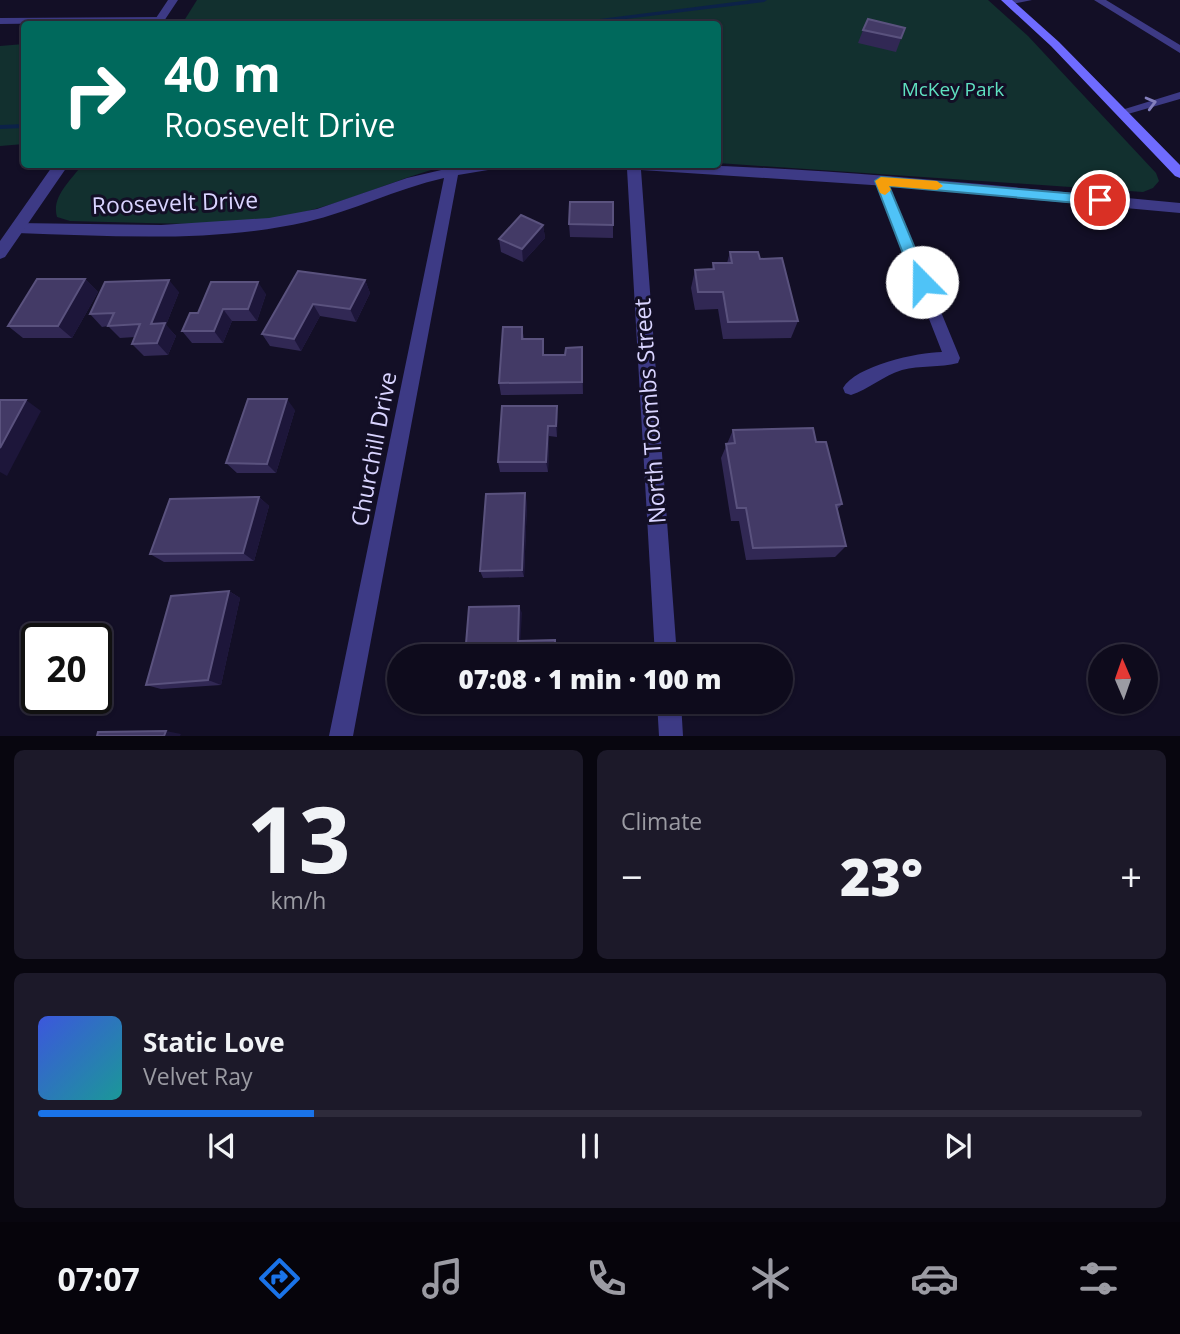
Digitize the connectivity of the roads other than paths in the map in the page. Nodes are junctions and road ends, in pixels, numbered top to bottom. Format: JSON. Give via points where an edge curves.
{"nodes":[{"id":1,"x":173,"y":0,"type":"edge"},
{"id":2,"x":1027,"y":0,"type":"edge"},
{"id":3,"x":1099,"y":0,"type":"edge"},
{"id":4,"x":1008,"y":2,"type":"edge"},
{"id":5,"x":0,"y":21,"type":"edge"},
{"id":6,"x":21,"y":21,"type":"edge"},
{"id":7,"x":160,"y":21,"type":"edge"},
{"id":8,"x":1180,"y":32,"type":"edge"},
{"id":9,"x":1159,"y":37,"type":"junction"},
{"id":10,"x":1180,"y":50,"type":"edge"},
{"id":11,"x":1180,"y":95,"type":"edge"},
{"id":12,"x":1121,"y":112,"type":"junction"},
{"id":13,"x":59,"y":168,"type":"edge"},
{"id":14,"x":474,"y":168,"type":"edge"},
{"id":15,"x":634,"y":168,"type":"edge"},
{"id":16,"x":680,"y":168,"type":"edge"},
{"id":17,"x":453,"y":172,"type":"junction"},
{"id":18,"x":1180,"y":173,"type":"edge"},
{"id":19,"x":881,"y":181,"type":"junction"},
{"id":20,"x":1180,"y":208,"type":"edge"},
{"id":21,"x":17,"y":228,"type":"junction"},
{"id":22,"x":0,"y":253,"type":"edge"},
{"id":23,"x":851,"y":388,"type":"dead end"},
{"id":24,"x":665,"y":644,"type":"edge"},
{"id":25,"x":669,"y":714,"type":"edge"},
{"id":26,"x":341,"y":736,"type":"edge"},
{"id":27,"x":671,"y":736,"type":"edge"}],
"edges":[{"from":1,"to":7,"type":"street"},
{"from":2,"to":4,"type":"lane"},
{"from":3,"to":9,"type":"lane"},
{"from":4,"to":12,"type":"main road"},
{"from":5,"to":6,"type":"street"},
{"from":8,"to":9,"type":"lane"},
{"from":9,"to":10,"type":"lane"},
{"from":12,"to":11,"type":"lane","one_way":true},
{"from":12,"to":18,"type":"main road"},
{"from":13,"to":21,"type":"street"},
{"from":14,"to":17,"type":"street","name":"Roosevelt Drive"},
{"from":15,"to":24,"type":"street","name":"North Toombs Street"},
{"from":16,"to":19,"type":"street"},
{"from":17,"to":21,"type":"street","name":"Roosevelt Drive","via":[[360,202],[262,224],[147,231]]},
{"from":17,"to":26,"type":"street","name":"Churchill Drive"},
{"from":19,"to":20,"type":"street"},
{"from":19,"to":23,"type":"lane","via":[[952,358],[917,358],[880,370]]},
{"from":21,"to":22,"type":"street"},
{"from":25,"to":27,"type":"street"}]}
